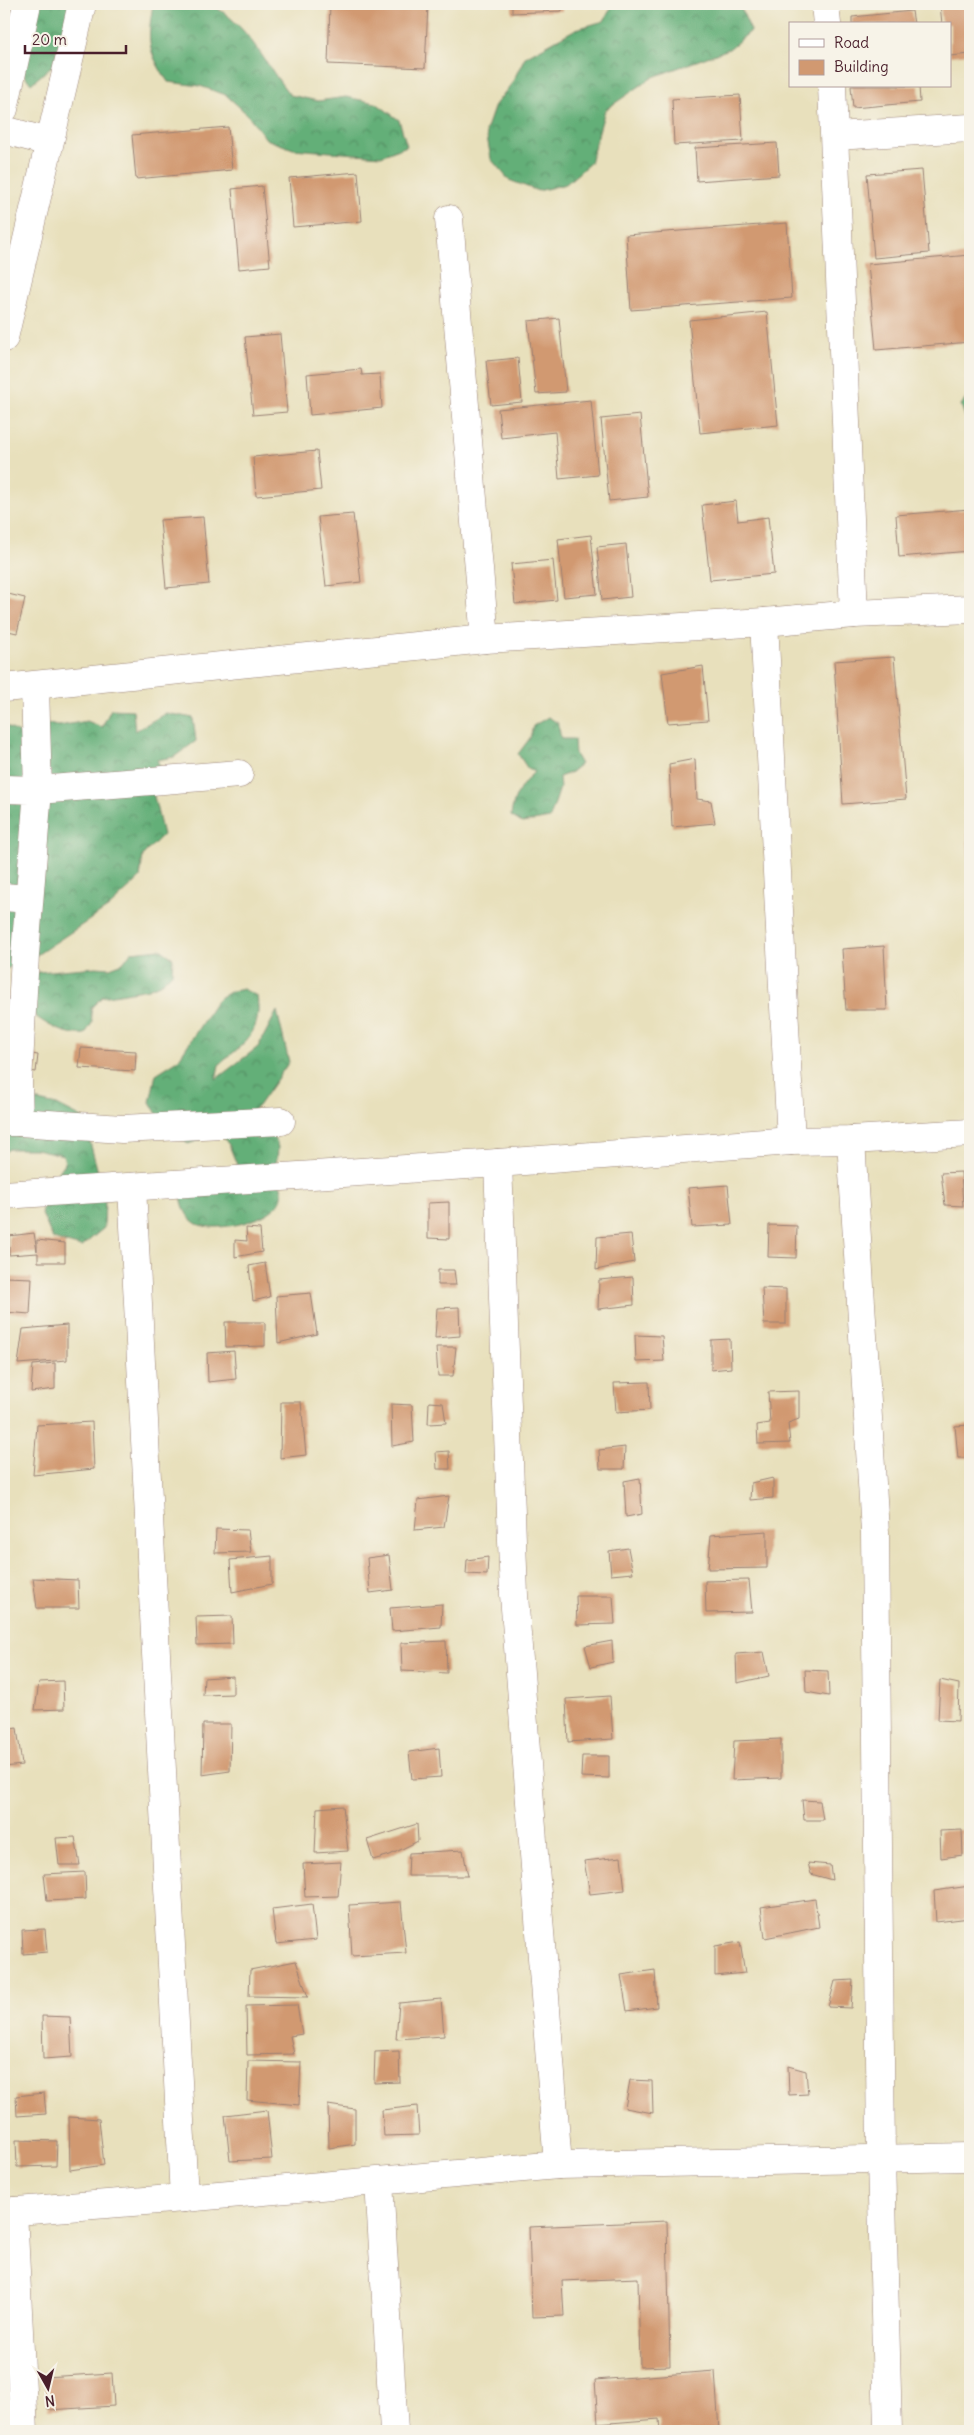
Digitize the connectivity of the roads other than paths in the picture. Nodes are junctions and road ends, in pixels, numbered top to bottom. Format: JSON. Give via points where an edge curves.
{"nodes":[{"id":1,"x":27,"y":4,"type":"edge"},
{"id":2,"x":82,"y":4,"type":"edge"},
{"id":3,"x":825,"y":4,"type":"edge"},
{"id":4,"x":827,"y":22,"type":"edge"},
{"id":5,"x":832,"y":88,"type":"edge"},
{"id":6,"x":4,"y":108,"type":"edge"},
{"id":7,"x":970,"y":128,"type":"edge"},
{"id":8,"x":4,"y":130,"type":"edge"},
{"id":9,"x":835,"y":136,"type":"junction"},
{"id":10,"x":49,"y":142,"type":"junction"},
{"id":11,"x":449,"y":219,"type":"dead end"},
{"id":12,"x":4,"y":338,"type":"edge"},
{"id":13,"x":970,"y":609,"type":"edge"},
{"id":14,"x":854,"y":614,"type":"junction"},
{"id":15,"x":764,"y":622,"type":"junction"},
{"id":16,"x":485,"y":639,"type":"junction"},
{"id":17,"x":35,"y":687,"type":"junction"},
{"id":18,"x":4,"y":688,"type":"edge"},
{"id":19,"x":239,"y":774,"type":"dead end"},
{"id":20,"x":4,"y":789,"type":"edge"},
{"id":21,"x":38,"y":790,"type":"junction"},
{"id":22,"x":16,"y":898,"type":"edge"},
{"id":23,"x":14,"y":954,"type":"edge"},
{"id":24,"x":13,"y":1045,"type":"edge"},
{"id":25,"x":280,"y":1121,"type":"dead end"},
{"id":26,"x":11,"y":1122,"type":"edge"},
{"id":27,"x":970,"y":1133,"type":"edge"},
{"id":28,"x":851,"y":1140,"type":"junction"},
{"id":29,"x":791,"y":1141,"type":"junction"},
{"id":30,"x":498,"y":1163,"type":"junction"},
{"id":31,"x":132,"y":1186,"type":"junction"},
{"id":32,"x":4,"y":1195,"type":"edge"},
{"id":33,"x":970,"y":2157,"type":"edge"},
{"id":34,"x":881,"y":2159,"type":"junction"},
{"id":35,"x":558,"y":2164,"type":"junction"},
{"id":36,"x":379,"y":2182,"type":"junction"},
{"id":37,"x":184,"y":2198,"type":"junction"},
{"id":38,"x":8,"y":2212,"type":"edge"},
{"id":39,"x":24,"y":2431,"type":"edge"},
{"id":40,"x":394,"y":2431,"type":"edge"},
{"id":41,"x":888,"y":2431,"type":"edge"}],
"edges":[{"from":1,"to":6,"type":"street"},
{"from":2,"to":10,"type":"street"},
{"from":3,"to":4,"type":"street"},
{"from":5,"to":9,"type":"street"},
{"from":7,"to":9,"type":"street"},
{"from":8,"to":10,"type":"street"},
{"from":9,"to":14,"type":"street"},
{"from":10,"to":12,"type":"street"},
{"from":11,"to":16,"type":"street"},
{"from":13,"to":14,"type":"street"},
{"from":14,"to":15,"type":"street"},
{"from":15,"to":16,"type":"street"},
{"from":15,"to":29,"type":"street"},
{"from":16,"to":17,"type":"street"},
{"from":17,"to":18,"type":"street"},
{"from":17,"to":21,"type":"street"},
{"from":19,"to":21,"type":"street"},
{"from":20,"to":21,"type":"street"},
{"from":21,"to":22,"type":"street"},
{"from":22,"to":23,"type":"street"},
{"from":23,"to":24,"type":"street"},
{"from":24,"to":26,"type":"street","via":[[18,1083]]},
{"from":25,"to":26,"type":"street","via":[[122,1129]]},
{"from":27,"to":28,"type":"street"},
{"from":28,"to":29,"type":"street"},
{"from":28,"to":34,"type":"street","via":[[875,1532]]},
{"from":29,"to":30,"type":"street"},
{"from":30,"to":31,"type":"street"},
{"from":30,"to":35,"type":"street","via":[[514,1595]]},
{"from":31,"to":32,"type":"street"},
{"from":31,"to":37,"type":"street"},
{"from":33,"to":34,"type":"street"},
{"from":34,"to":35,"type":"street"},
{"from":34,"to":41,"type":"street"},
{"from":35,"to":36,"type":"street"},
{"from":36,"to":37,"type":"street"},
{"from":36,"to":40,"type":"street"},
{"from":37,"to":38,"type":"street"},
{"from":38,"to":39,"type":"street"}]}
